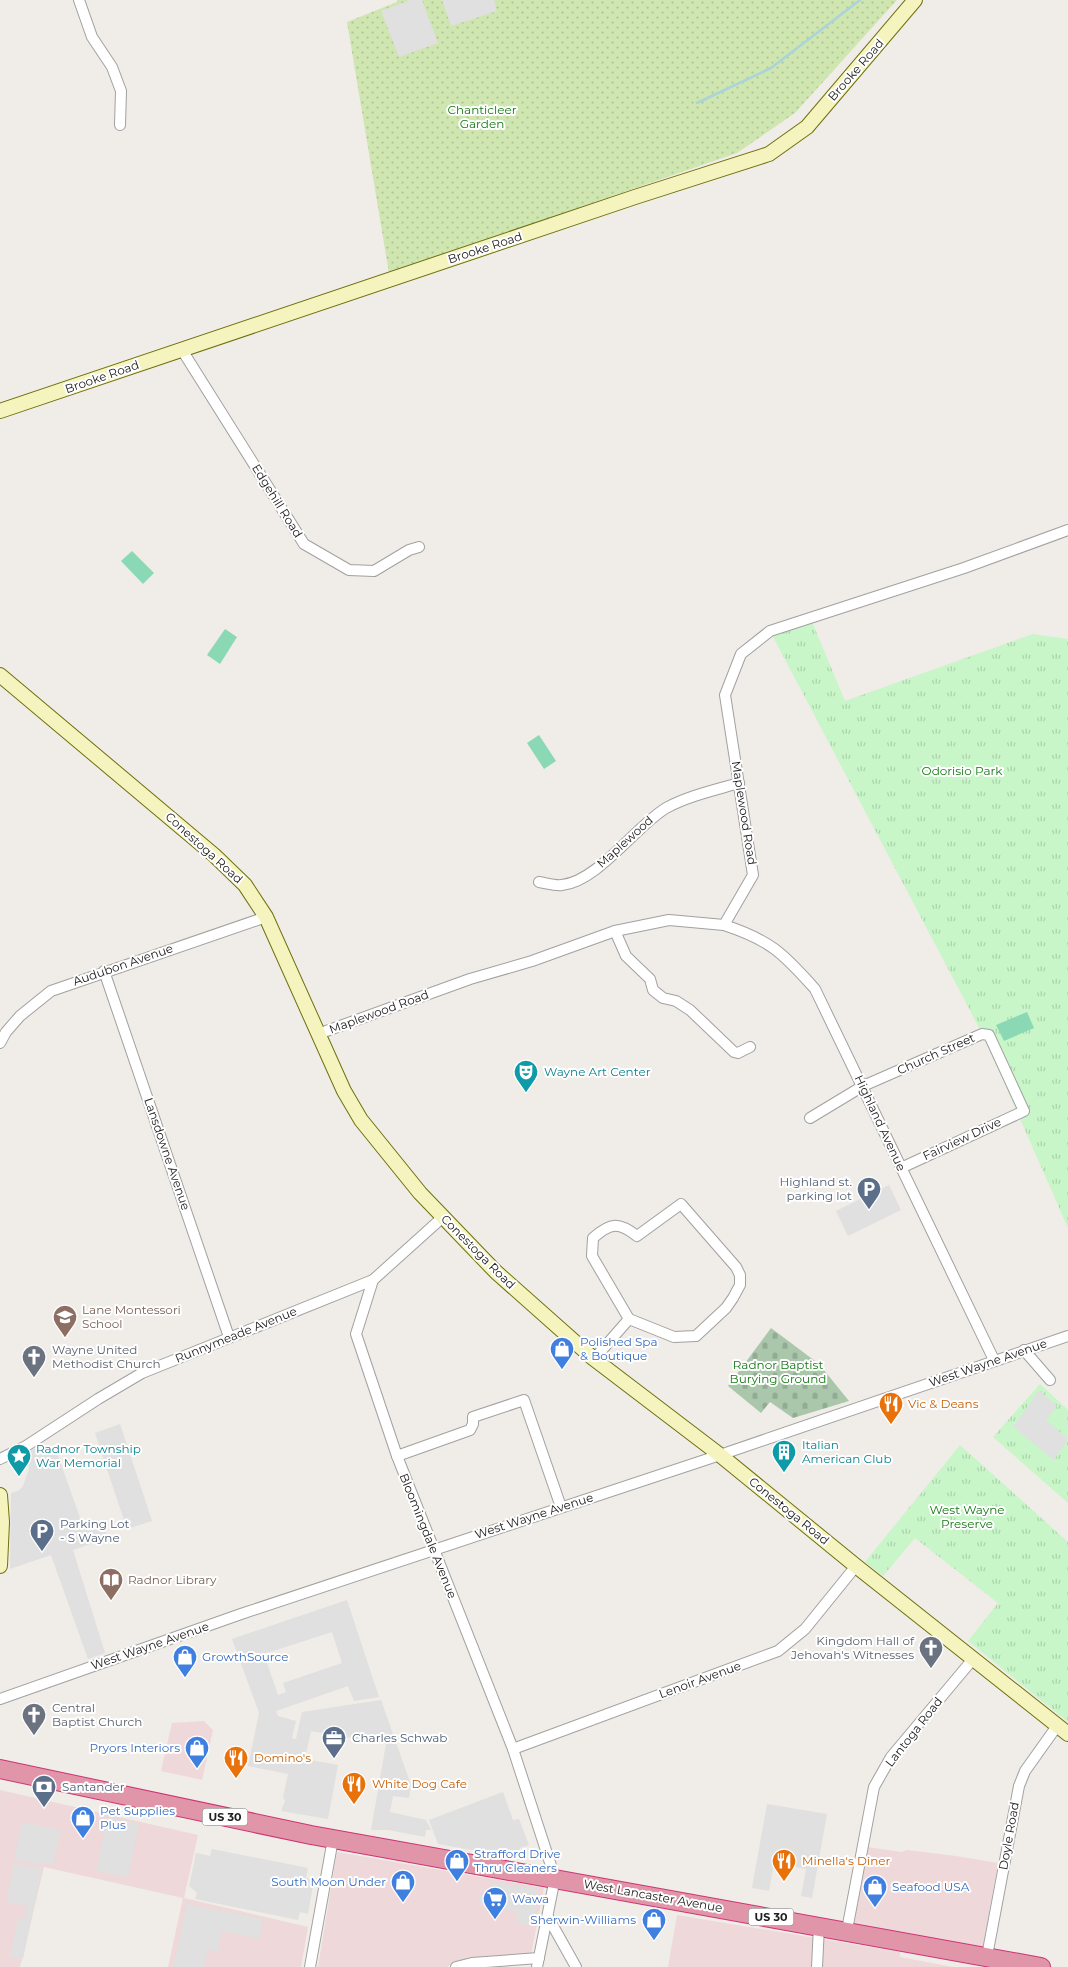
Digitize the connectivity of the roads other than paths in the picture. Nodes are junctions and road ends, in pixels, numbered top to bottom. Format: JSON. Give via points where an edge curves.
{"nodes":[{"id":1,"x":79,"y":0,"type":"edge"},
{"id":2,"x":915,"y":0,"type":"edge"},
{"id":3,"x":120,"y":125,"type":"dead end"},
{"id":4,"x":182,"y":350,"type":"junction"},
{"id":5,"x":0,"y":412,"type":"edge"},
{"id":6,"x":1068,"y":530,"type":"edge"},
{"id":7,"x":419,"y":547,"type":"dead end"},
{"id":8,"x":0,"y":675,"type":"edge"},
{"id":9,"x":739,"y":783,"type":"junction"},
{"id":10,"x":539,"y":882,"type":"dead end"},
{"id":11,"x":266,"y":916,"type":"junction"},
{"id":12,"x":724,"y":925,"type":"junction"},
{"id":13,"x":614,"y":931,"type":"junction"},
{"id":14,"x":104,"y":971,"type":"junction"},
{"id":15,"x":318,"y":1034,"type":"junction"},
{"id":16,"x":0,"y":1044,"type":"edge"},
{"id":17,"x":750,"y":1047,"type":"dead end"},
{"id":18,"x":863,"y":1086,"type":"junction"},
{"id":19,"x":1024,"y":1111,"type":"joint"},
{"id":20,"x":810,"y":1118,"type":"dead end"},
{"id":21,"x":900,"y":1168,"type":"junction"},
{"id":22,"x":443,"y":1217,"type":"junction"},
{"id":23,"x":373,"y":1280,"type":"junction"},
{"id":24,"x":629,"y":1319,"type":"junction"},
{"id":25,"x":1068,"y":1336,"type":"edge"},
{"id":26,"x":229,"y":1337,"type":"junction"},
{"id":27,"x":1024,"y":1350,"type":"junction"},
{"id":28,"x":594,"y":1359,"type":"junction"},
{"id":29,"x":994,"y":1360,"type":"junction"},
{"id":30,"x":1050,"y":1380,"type":"dead end"},
{"id":31,"x":720,"y":1455,"type":"junction"},
{"id":32,"x":397,"y":1456,"type":"junction"},
{"id":33,"x":0,"y":1459,"type":"edge"},
{"id":34,"x":0,"y":1495,"type":"edge"},
{"id":35,"x":561,"y":1507,"type":"junction"},
{"id":36,"x":434,"y":1550,"type":"junction"},
{"id":37,"x":0,"y":1566,"type":"edge"},
{"id":38,"x":856,"y":1566,"type":"junction"},
{"id":39,"x":973,"y":1659,"type":"junction"},
{"id":40,"x":0,"y":1699,"type":"edge"},
{"id":41,"x":1062,"y":1730,"type":"edge"},
{"id":42,"x":513,"y":1749,"type":"junction"},
{"id":43,"x":0,"y":1769,"type":"edge"},
{"id":44,"x":333,"y":1839,"type":"junction"},
{"id":45,"x":555,"y":1878,"type":"junction"},
{"id":46,"x":548,"y":1917,"type":"junction"},
{"id":47,"x":819,"y":1926,"type":"junction"},
{"id":48,"x":847,"y":1930,"type":"junction"},
{"id":49,"x":987,"y":1956,"type":"junction"},
{"id":50,"x":538,"y":1962,"type":"edge"},
{"id":51,"x":310,"y":1967,"type":"edge"},
{"id":52,"x":456,"y":1967,"type":"edge"},
{"id":53,"x":576,"y":1967,"type":"edge"},
{"id":54,"x":817,"y":1967,"type":"edge"},
{"id":55,"x":1041,"y":1967,"type":"edge"}],
"edges":[{"from":1,"to":3,"type":"street","via":[[92,37],[112,67],[121,91]]},
{"from":2,"to":4,"type":"main road","name":"Brooke Road","via":[[806,127],[770,154]]},
{"from":4,"to":5,"type":"main road","name":"Brooke Road"},
{"from":4,"to":7,"type":"street","name":"Edgehill Road","via":[[304,544],[349,570],[368,571],[374,571]]},
{"from":6,"to":9,"type":"street","name":"Maplewood Road","via":[[964,568],[770,631],[741,654],[725,695]]},
{"from":8,"to":11,"type":"main road","name":"Conestoga Road","via":[[221,860],[245,885]]},
{"from":9,"to":10,"type":"street","name":"Maplewood","via":[[666,808],[600,866],[582,877],[562,886]]},
{"from":9,"to":12,"type":"street","name":"Maplewood Road","via":[[754,875]]},
{"from":11,"to":14,"type":"street","name":"Audubon Avenue"},
{"from":11,"to":15,"type":"main road","name":"Conestoga Road"},
{"from":12,"to":13,"type":"street","name":"Maplewood Road","via":[[669,920]]},
{"from":12,"to":18,"type":"street","name":"Highland Avenue","via":[[754,935],[786,956],[815,989]]},
{"from":13,"to":15,"type":"street","name":"Maplewood Road"},
{"from":13,"to":17,"type":"street","via":[[626,956],[650,979],[653,990],[690,1010],[734,1052]]},
{"from":14,"to":16,"type":"street","name":"Audubon Avenue","via":[[51,991],[20,1016]]},
{"from":14,"to":26,"type":"street","name":"Lansdowne Avenue"},
{"from":15,"to":22,"type":"main road","name":"Conestoga Road","via":[[361,1120]]},
{"from":18,"to":19,"type":"street","name":"Church Street","via":[[982,1034],[989,1035]]},
{"from":18,"to":20,"type":"street"},
{"from":18,"to":21,"type":"street","name":"Highland Avenue"},
{"from":19,"to":21,"type":"street","name":"Fairview Drive"},
{"from":21,"to":29,"type":"street","name":"Highland Avenue"},
{"from":22,"to":23,"type":"street"},
{"from":22,"to":28,"type":"main road","name":"Conestoga Road","via":[[496,1272]]},
{"from":23,"to":26,"type":"street","name":"Runnymeade Avenue"},
{"from":23,"to":32,"type":"street","name":"Bloomingdale Avenue","via":[[356,1334]]},
{"from":24,"to":24,"type":"street","via":[[668,1336],[696,1336],[726,1308],[740,1285],[736,1267],[681,1204],[637,1236],[616,1224],[594,1238],[592,1256]]},
{"from":24,"to":28,"type":"street"},
{"from":25,"to":27,"type":"street","name":"West Wayne Avenue"},
{"from":26,"to":33,"type":"street","name":"Runnymeade Avenue","via":[[142,1373]]},
{"from":27,"to":29,"type":"street","name":"West Wayne Avenue"},
{"from":27,"to":30,"type":"street"},
{"from":28,"to":31,"type":"main road","name":"Conestoga Road"},
{"from":29,"to":31,"type":"street","name":"West Wayne Avenue"},
{"from":31,"to":35,"type":"street","name":"West Wayne Avenue"},
{"from":31,"to":38,"type":"main road","name":"Conestoga Road"},
{"from":32,"to":35,"type":"street","via":[[470,1430],[473,1417],[524,1400]]},
{"from":32,"to":36,"type":"street","name":"Bloomingdale Avenue"},
{"from":34,"to":37,"type":"main road"},
{"from":35,"to":36,"type":"street","name":"West Wayne Avenue"},
{"from":36,"to":40,"type":"street","name":"West Wayne Avenue"},
{"from":36,"to":42,"type":"street","name":"Bloomingdale Avenue"},
{"from":38,"to":39,"type":"main road","name":"Conestoga Road"},
{"from":38,"to":42,"type":"street","name":"Lenoir Avenue","via":[[805,1629],[778,1651]]},
{"from":39,"to":41,"type":"main road","name":"Conestoga Road"},
{"from":39,"to":48,"type":"street","name":"Lantoga Road","via":[[891,1757],[874,1787]]},
{"from":41,"to":49,"type":"street","name":"Doyle Road","via":[[1025,1771],[1019,1786]]},
{"from":42,"to":45,"type":"street","name":"Bloomingdale Avenue"},
{"from":43,"to":44,"type":"highway","name":"West Lancaster Avenue","number":"US 30"},
{"from":44,"to":45,"type":"highway","name":"West Lancaster Avenue","number":"US 30"},
{"from":44,"to":51,"type":"street"},
{"from":45,"to":46,"type":"street"},
{"from":45,"to":47,"type":"highway","name":"West Lancaster Avenue","number":"US 30"},
{"from":46,"to":50,"type":"street"},
{"from":46,"to":53,"type":"street"},
{"from":47,"to":48,"type":"highway","name":"West Lancaster Avenue","number":"US 30"},
{"from":47,"to":54,"type":"street"},
{"from":48,"to":49,"type":"highway","name":"West Lancaster Avenue","number":"US 30"},
{"from":49,"to":55,"type":"highway","name":"West Lancaster Avenue","number":"US 30"},
{"from":50,"to":52,"type":"street","via":[[472,1963]]}]}
